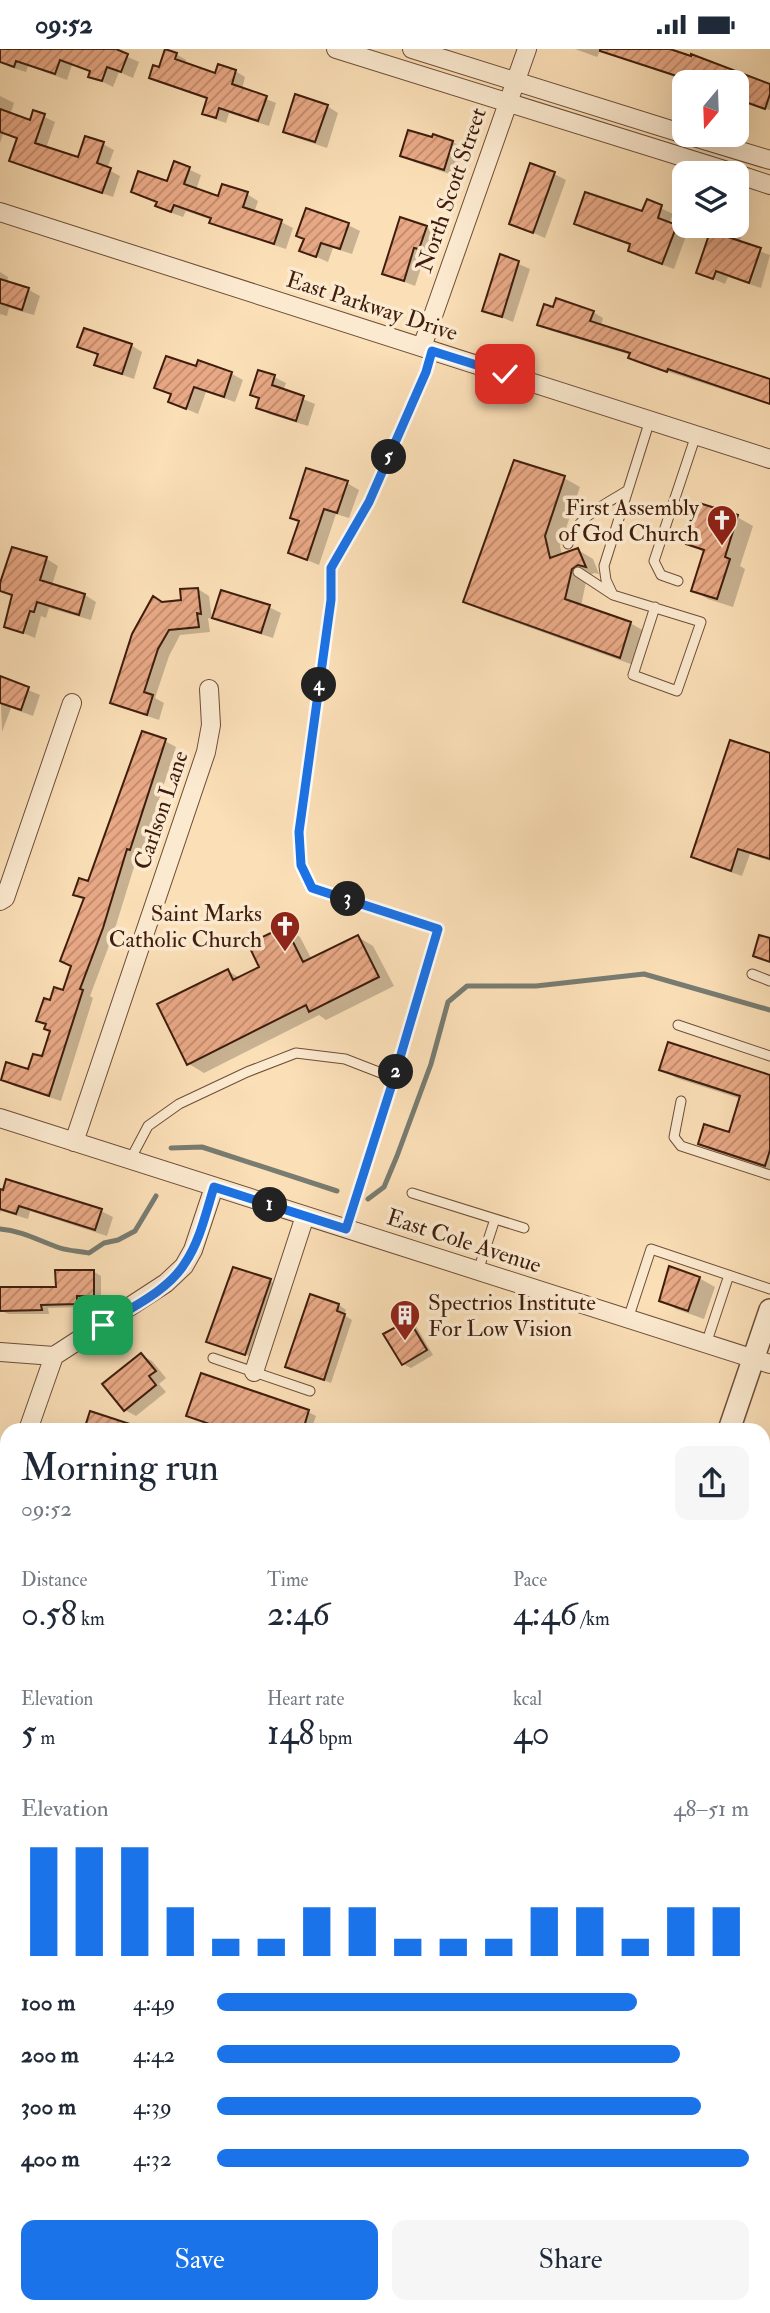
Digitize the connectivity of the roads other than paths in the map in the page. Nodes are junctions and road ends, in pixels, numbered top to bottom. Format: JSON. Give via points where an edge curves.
{"nodes":[{"id":1,"x":336,"y":49,"type":"edge"},
{"id":2,"x":412,"y":49,"type":"edge"},
{"id":3,"x":527,"y":49,"type":"edge"},
{"id":4,"x":517,"y":82,"type":"junction"},
{"id":5,"x":508,"y":103,"type":"junction"},
{"id":6,"x":672,"y":130,"type":"edge"},
{"id":7,"x":728,"y":147,"type":"edge"},
{"id":8,"x":770,"y":160,"type":"edge"},
{"id":9,"x":693,"y":161,"type":"edge"},
{"id":10,"x":749,"y":178,"type":"edge"},
{"id":11,"x":770,"y":184,"type":"edge"},
{"id":12,"x":0,"y":212,"type":"edge"},
{"id":13,"x":427,"y":349,"type":"junction"},
{"id":14,"x":650,"y":420,"type":"junction"},
{"id":15,"x":696,"y":435,"type":"junction"},
{"id":16,"x":770,"y":459,"type":"edge"},
{"id":17,"x":628,"y":490,"type":"junction"},
{"id":18,"x":568,"y":544,"type":"dead end"},
{"id":19,"x":578,"y":572,"type":"dead end"},
{"id":20,"x":678,"y":581,"type":"dead end"},
{"id":21,"x":613,"y":595,"type":"junction"},
{"id":22,"x":654,"y":607,"type":"junction"},
{"id":23,"x":209,"y":689,"type":"dead end"},
{"id":24,"x":72,"y":703,"type":"dead end"},
{"id":25,"x":0,"y":901,"type":"edge"},
{"id":26,"x":752,"y":974,"type":"dead end"},
{"id":27,"x":770,"y":981,"type":"edge"},
{"id":28,"x":677,"y":1025,"type":"dead end"},
{"id":29,"x":770,"y":1056,"type":"edge"},
{"id":30,"x":394,"y":1078,"type":"junction"},
{"id":31,"x":681,"y":1101,"type":"dead end"},
{"id":32,"x":0,"y":1118,"type":"edge"},
{"id":33,"x":74,"y":1142,"type":"junction"},
{"id":34,"x":130,"y":1160,"type":"junction"},
{"id":35,"x":770,"y":1175,"type":"edge"},
{"id":36,"x":214,"y":1187,"type":"junction"},
{"id":37,"x":412,"y":1193,"type":"dead end"},
{"id":38,"x":305,"y":1216,"type":"junction"},
{"id":39,"x":495,"y":1219,"type":"junction"},
{"id":40,"x":524,"y":1228,"type":"dead end"},
{"id":41,"x":346,"y":1229,"type":"junction"},
{"id":42,"x":478,"y":1271,"type":"junction"},
{"id":43,"x":729,"y":1275,"type":"junction"},
{"id":44,"x":770,"y":1289,"type":"edge"},
{"id":45,"x":770,"y":1310,"type":"edge"},
{"id":46,"x":628,"y":1319,"type":"junction"},
{"id":47,"x":706,"y":1343,"type":"junction"},
{"id":48,"x":0,"y":1352,"type":"edge"},
{"id":49,"x":54,"y":1356,"type":"junction"},
{"id":50,"x":213,"y":1358,"type":"dead end"},
{"id":51,"x":762,"y":1362,"type":"edge"},
{"id":52,"x":254,"y":1372,"type":"junction"},
{"id":53,"x":310,"y":1391,"type":"dead end"},
{"id":54,"x":30,"y":1423,"type":"edge"},
{"id":55,"x":732,"y":1423,"type":"edge"}],
"edges":[{"from":1,"to":5,"type":"street"},
{"from":2,"to":4,"type":"street"},
{"from":3,"to":4,"type":"street","name":"North Scott Street"},
{"from":4,"to":5,"type":"street","name":"North Scott Street"},
{"from":4,"to":6,"type":"street"},
{"from":5,"to":9,"type":"street"},
{"from":5,"to":13,"type":"street","name":"North Scott Street"},
{"from":7,"to":8,"type":"street"},
{"from":10,"to":11,"type":"street"},
{"from":12,"to":13,"type":"street","name":"East Parkway Drive"},
{"from":13,"to":14,"type":"street","name":"East Parkway Drive"},
{"from":13,"to":30,"type":"lane","via":[[426,372],[369,502],[331,568],[331,600],[299,832],[301,865],[312,888],[438,929]]},
{"from":14,"to":15,"type":"street","name":"East Parkway Drive"},
{"from":14,"to":17,"type":"lane"},
{"from":15,"to":16,"type":"street","name":"East Parkway Drive"},
{"from":15,"to":20,"type":"lane","via":[[654,561],[661,575]]},
{"from":17,"to":18,"type":"lane","via":[[572,530]]},
{"from":17,"to":21,"type":"lane","via":[[604,566]]},
{"from":19,"to":21,"type":"lane"},
{"from":21,"to":22,"type":"lane"},
{"from":22,"to":22,"type":"lane","via":[[702,622],[677,691],[633,675]]},
{"from":23,"to":33,"type":"street","name":"Carlson Lane","via":[[211,725],[206,752]]},
{"from":24,"to":25,"type":"street","via":[[5,898]]},
{"from":26,"to":27,"type":"lane"},
{"from":28,"to":29,"type":"lane"},
{"from":30,"to":34,"type":"lane","via":[[345,1059],[296,1053],[179,1104],[148,1126]]},
{"from":30,"to":41,"type":"lane"},
{"from":31,"to":35,"type":"lane","via":[[674,1136],[681,1146]]},
{"from":32,"to":33,"type":"street","name":"East Cole Avenue"},
{"from":33,"to":34,"type":"street","name":"East Cole Avenue"},
{"from":34,"to":36,"type":"street","name":"East Cole Avenue"},
{"from":36,"to":38,"type":"street","name":"East Cole Avenue"},
{"from":36,"to":49,"type":"street","via":[[193,1250],[176,1275]]},
{"from":37,"to":39,"type":"lane"},
{"from":38,"to":41,"type":"street","name":"East Cole Avenue"},
{"from":38,"to":52,"type":"street"},
{"from":39,"to":40,"type":"lane"},
{"from":39,"to":42,"type":"lane"},
{"from":41,"to":42,"type":"street","name":"East Cole Avenue"},
{"from":42,"to":46,"type":"street","name":"East Cole Avenue"},
{"from":43,"to":44,"type":"lane"},
{"from":43,"to":46,"type":"lane","via":[[652,1249]]},
{"from":43,"to":47,"type":"lane"},
{"from":45,"to":51,"type":"street"},
{"from":46,"to":47,"type":"street","name":"East Cole Avenue"},
{"from":47,"to":51,"type":"street","name":"East Cole Avenue"},
{"from":48,"to":49,"type":"street"},
{"from":49,"to":54,"type":"street"},
{"from":50,"to":52,"type":"lane"},
{"from":51,"to":55,"type":"street"},
{"from":52,"to":53,"type":"lane"}]}
